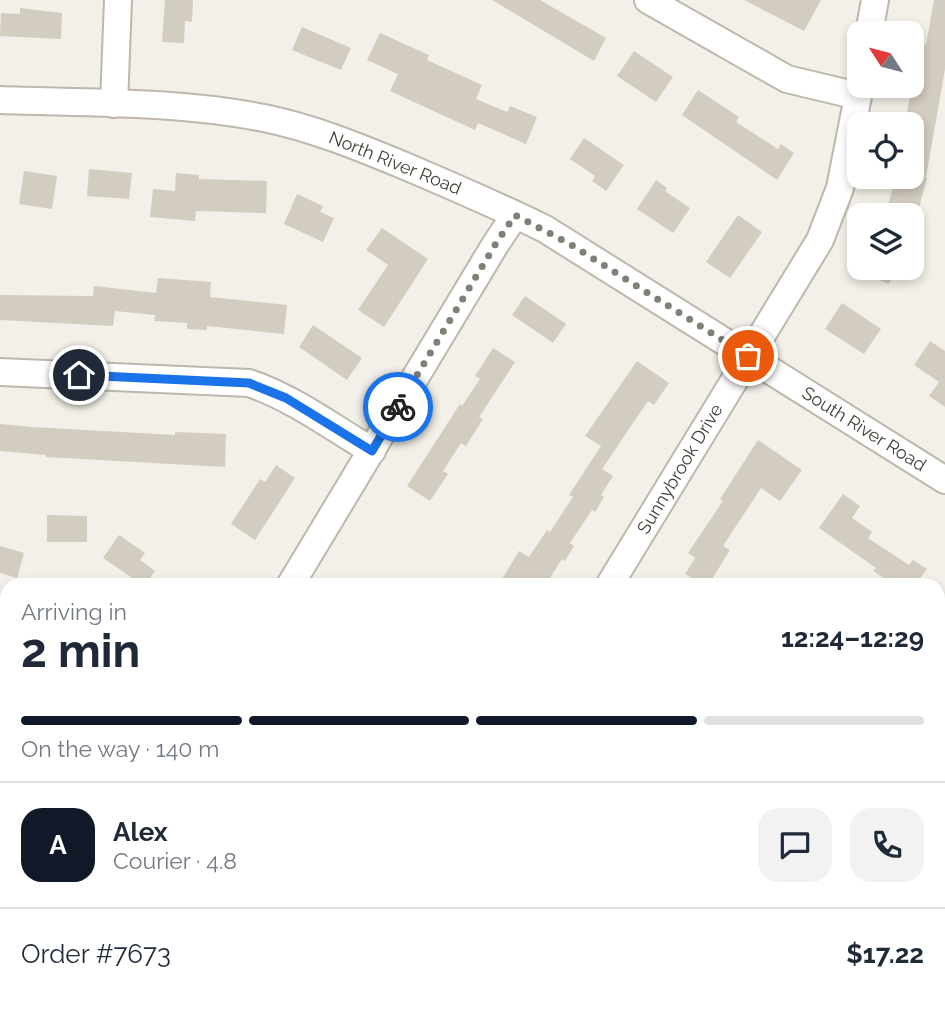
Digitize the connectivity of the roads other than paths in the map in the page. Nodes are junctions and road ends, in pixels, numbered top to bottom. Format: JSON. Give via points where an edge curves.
{"nodes":[{"id":1,"x":118,"y":0,"type":"edge"},
{"id":2,"x":648,"y":0,"type":"edge"},
{"id":3,"x":875,"y":0,"type":"edge"},
{"id":4,"x":871,"y":21,"type":"edge"},
{"id":5,"x":847,"y":89,"type":"edge"},
{"id":6,"x":858,"y":98,"type":"edge"},
{"id":7,"x":0,"y":100,"type":"edge"},
{"id":8,"x":114,"y":104,"type":"junction"},
{"id":9,"x":515,"y":215,"type":"junction"},
{"id":10,"x":748,"y":356,"type":"junction"},
{"id":11,"x":0,"y":372,"type":"edge"},
{"id":12,"x":372,"y":451,"type":"junction"},
{"id":13,"x":945,"y":480,"type":"edge"},
{"id":14,"x":295,"y":578,"type":"edge"},
{"id":15,"x":614,"y":578,"type":"edge"}],
"edges":[{"from":1,"to":8,"type":"street"},
{"from":2,"to":5,"type":"street","via":[[787,79]]},
{"from":3,"to":4,"type":"street"},
{"from":6,"to":10,"type":"street","name":"Sunnybrook Drive","via":[[840,188],[824,229]]},
{"from":7,"to":8,"type":"street","name":"North River Road"},
{"from":8,"to":9,"type":"street","name":"North River Road","via":[[268,119],[338,139]]},
{"from":9,"to":10,"type":"street","name":"North River Road","via":[[570,244]]},
{"from":9,"to":12,"type":"street"},
{"from":10,"to":13,"type":"street","name":"South River Road"},
{"from":10,"to":15,"type":"street","name":"Sunnybrook Drive"},
{"from":11,"to":12,"type":"street","via":[[249,383],[286,398]]},
{"from":12,"to":14,"type":"street"}]}
